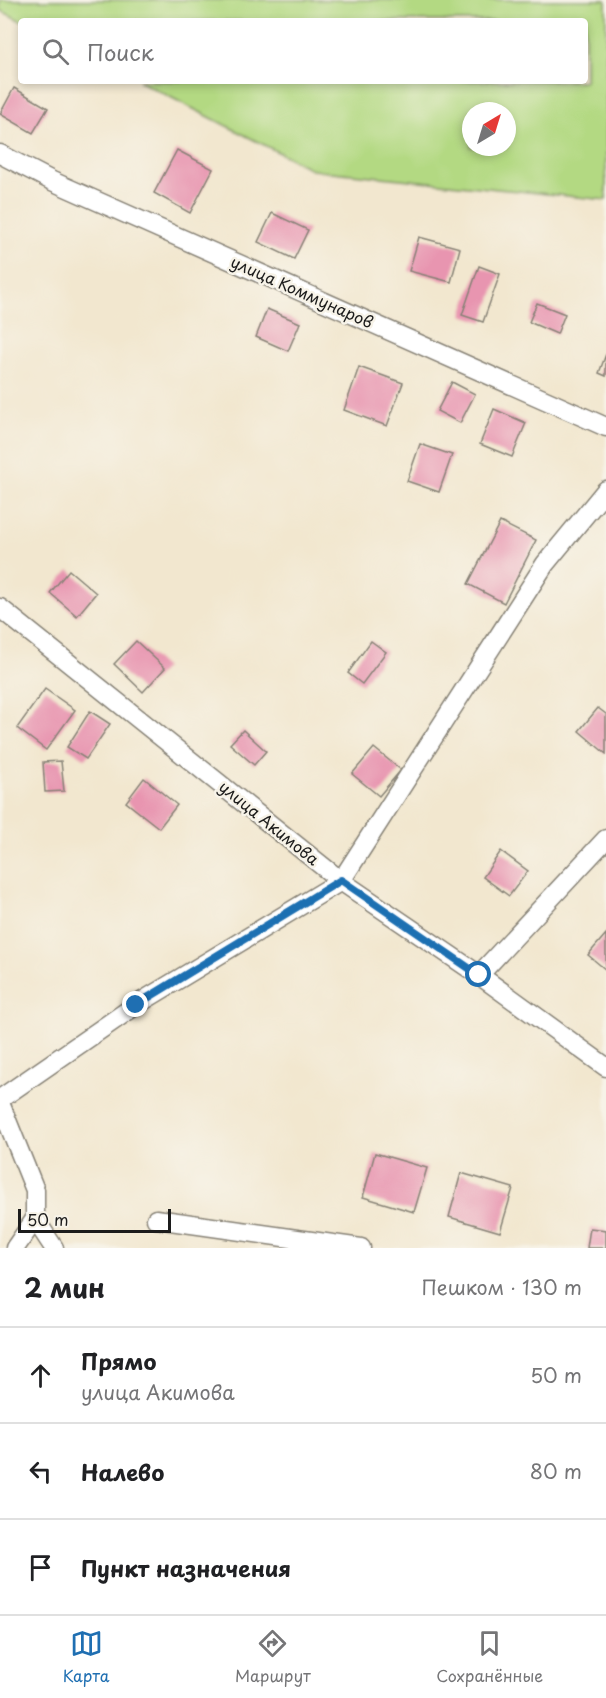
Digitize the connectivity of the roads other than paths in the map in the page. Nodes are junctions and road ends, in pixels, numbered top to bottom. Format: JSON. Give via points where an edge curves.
{"nodes":[{"id":1,"x":0,"y":154,"type":"edge"},
{"id":2,"x":606,"y":427,"type":"edge"},
{"id":3,"x":606,"y":490,"type":"edge"},
{"id":4,"x":0,"y":608,"type":"edge"},
{"id":5,"x":606,"y":839,"type":"edge"},
{"id":6,"x":341,"y":880,"type":"junction"},
{"id":7,"x":479,"y":975,"type":"junction"},
{"id":8,"x":606,"y":1066,"type":"edge"},
{"id":9,"x":0,"y":1101,"type":"edge"},
{"id":10,"x":35,"y":1219,"type":"junction"},
{"id":11,"x":156,"y":1220,"type":"dead end"},
{"id":12,"x":15,"y":1248,"type":"edge"},
{"id":13,"x":54,"y":1248,"type":"edge"},
{"id":14,"x":361,"y":1248,"type":"edge"}],
"edges":[{"from":1,"to":2,"type":"street","name":"улица Коммунаров","via":[[74,191]]},
{"from":3,"to":6,"type":"street","via":[[545,564]]},
{"from":4,"to":6,"type":"street","name":"улица Акимова"},
{"from":5,"to":7,"type":"street"},
{"from":6,"to":7,"type":"street","name":"улица Акимова"},
{"from":6,"to":9,"type":"street","via":[[136,1005]]},
{"from":7,"to":8,"type":"street","name":"улица Акимова"},
{"from":9,"to":10,"type":"street","via":[[35,1190]]},
{"from":10,"to":12,"type":"street"},
{"from":10,"to":13,"type":"street"},
{"from":11,"to":14,"type":"street"}]}
